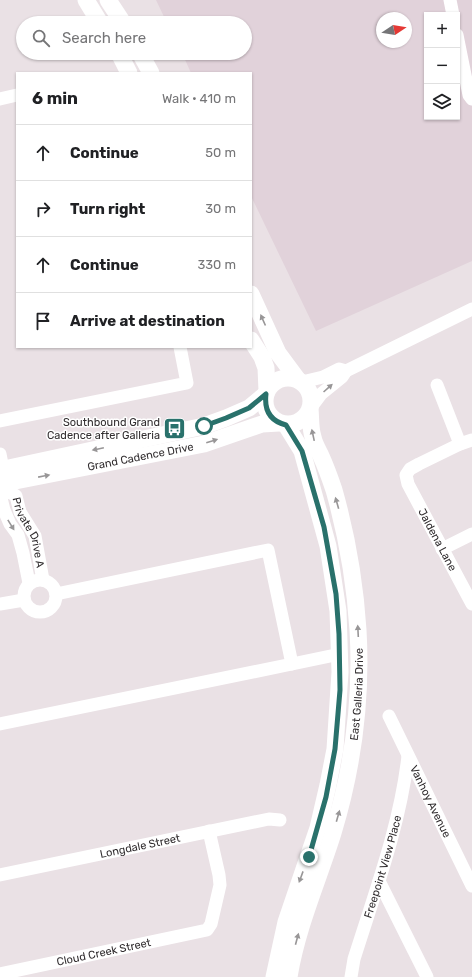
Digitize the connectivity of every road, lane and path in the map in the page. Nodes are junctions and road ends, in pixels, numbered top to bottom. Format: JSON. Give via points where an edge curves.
{"nodes":[{"id":1,"x":86,"y":0,"type":"edge"},
{"id":2,"x":108,"y":0,"type":"edge"},
{"id":3,"x":450,"y":0,"type":"edge"},
{"id":4,"x":452,"y":12,"type":"edge"},
{"id":5,"x":96,"y":16,"type":"edge"},
{"id":6,"x":118,"y":16,"type":"edge"},
{"id":7,"x":460,"y":48,"type":"edge"},
{"id":8,"x":121,"y":60,"type":"edge"},
{"id":9,"x":144,"y":60,"type":"edge"},
{"id":10,"x":125,"y":71,"type":"edge"},
{"id":11,"x":150,"y":72,"type":"edge"},
{"id":12,"x":16,"y":95,"type":"edge"},
{"id":13,"x":0,"y":99,"type":"edge"},
{"id":14,"x":472,"y":100,"type":"edge"},
{"id":15,"x":252,"y":296,"type":"edge"},
{"id":16,"x":472,"y":309,"type":"edge"},
{"id":17,"x":252,"y":342,"type":"edge"},
{"id":18,"x":180,"y":348,"type":"edge"},
{"id":19,"x":346,"y":371,"type":"junction"},
{"id":20,"x":300,"y":381,"type":"junction"},
{"id":21,"x":437,"y":385,"type":"dead end"},
{"id":22,"x":267,"y":393,"type":"junction"},
{"id":23,"x":311,"y":408,"type":"junction"},
{"id":24,"x":0,"y":421,"type":"edge"},
{"id":25,"x":282,"y":424,"type":"junction"},
{"id":26,"x":466,"y":442,"type":"edge"},
{"id":27,"x":3,"y":475,"type":"edge"},
{"id":28,"x":472,"y":534,"type":"edge"},
{"id":29,"x":442,"y":549,"type":"junction"},
{"id":30,"x":38,"y":550,"type":"junction"},
{"id":31,"x":23,"y":553,"type":"junction"},
{"id":32,"x":44,"y":580,"type":"junction"},
{"id":33,"x":29,"y":583,"type":"junction"},
{"id":34,"x":56,"y":594,"type":"junction"},
{"id":35,"x":24,"y":600,"type":"junction"},
{"id":36,"x":0,"y":604,"type":"edge"},
{"id":37,"x":472,"y":604,"type":"edge"},
{"id":38,"x":340,"y":654,"type":"junction"},
{"id":39,"x":292,"y":664,"type":"junction"},
{"id":40,"x":389,"y":716,"type":"dead end"},
{"id":41,"x":0,"y":724,"type":"edge"},
{"id":42,"x":408,"y":756,"type":"junction"},
{"id":43,"x":280,"y":820,"type":"dead end"},
{"id":44,"x":210,"y":831,"type":"junction"},
{"id":45,"x":0,"y":875,"type":"edge"},
{"id":46,"x":379,"y":881,"type":"junction"},
{"id":47,"x":472,"y":886,"type":"edge"},
{"id":48,"x":0,"y":974,"type":"edge"},
{"id":49,"x":274,"y":977,"type":"edge"},
{"id":50,"x":289,"y":977,"type":"edge"},
{"id":51,"x":351,"y":977,"type":"edge"},
{"id":52,"x":427,"y":977,"type":"edge"}],
"edges":[{"from":1,"to":5,"type":"main road"},
{"from":2,"to":6,"type":"main road"},
{"from":3,"to":4,"type":"street"},
{"from":7,"to":14,"type":"street"},
{"from":8,"to":10,"type":"main road"},
{"from":9,"to":11,"type":"main road"},
{"from":12,"to":13,"type":"street"},
{"from":20,"to":15,"type":"main road","one_way":true,"via":[[278,353]]},
{"from":16,"to":19,"type":"street"},
{"from":17,"to":22,"type":"main road","via":[[265,364]]},
{"from":18,"to":24,"type":"street","via":[[187,383]]},
{"from":19,"to":20,"type":"street","via":[[338,369],[323,377]]},
{"from":23,"to":19,"type":"street","one_way":true,"via":[[321,394]]},
{"from":20,"to":22,"type":"main road","via":[[284,378],[271,385]]},
{"from":20,"to":23,"type":"main road","via":[[310,393]]},
{"from":21,"to":26,"type":"street"},
{"from":22,"to":25,"type":"main road","via":[[266,408],[269,414]]},
{"from":22,"to":27,"type":"main road","name":"Grand Cadence Drive","one_way":true,"via":[[249,408],[204,426]]},
{"from":23,"to":25,"type":"main road","via":[[301,421]]},
{"from":50,"to":23,"type":"main road","name":"East Galleria Drive","one_way":true,"via":[[300,928],[342,800],[354,737],[359,673],[356,609],[348,545],[331,480],[312,436]]},
{"from":27,"to":25,"type":"main road","name":"Grand Cadence Drive","one_way":true,"via":[[204,444],[262,424]]},
{"from":25,"to":38,"type":"main road","name":"East Galleria Drive","via":[[302,451],[327,540],[336,594]]},
{"from":26,"to":29,"type":"street","name":"Jaldena Lane","via":[[410,469],[406,476]]},
{"from":27,"to":30,"type":"street","name":"Private Drive A","via":[[16,496],[20,512],[35,536]]},
{"from":27,"to":31,"type":"street","name":"Private Drive A","one_way":true,"via":[[1,498],[4,510],[18,535]]},
{"from":28,"to":29,"type":"street"},
{"from":29,"to":37,"type":"street","name":"Jaldena Lane"},
{"from":30,"to":31,"type":"street"},
{"from":30,"to":32,"type":"street","name":"Private Drive A"},
{"from":31,"to":33,"type":"street","name":"Private Drive A"},
{"from":32,"to":33,"type":"street","via":[[38,579]]},
{"from":32,"to":34,"type":"street","via":[[52,585]]},
{"from":33,"to":35,"type":"street","via":[[24,592]]},
{"from":34,"to":35,"type":"street","via":[[53,605],[44,612],[28,608]]},
{"from":34,"to":39,"type":"street","via":[[268,550]]},
{"from":35,"to":36,"type":"street"},
{"from":38,"to":39,"type":"street"},
{"from":38,"to":49,"type":"main road","name":"East Galleria Drive","one_way":true,"via":[[338,717],[328,785],[313,843],[286,922]]},
{"from":39,"to":41,"type":"street"},
{"from":40,"to":42,"type":"street","name":"Vanhoy Avenue"},
{"from":42,"to":46,"type":"street","name":"Freepoint View Place","via":[[398,817]]},
{"from":42,"to":47,"type":"street","name":"Vanhoy Avenue"},
{"from":43,"to":44,"type":"street","name":"Longdale Street","via":[[269,818]]},
{"from":44,"to":45,"type":"street","name":"Longdale Street"},
{"from":44,"to":48,"type":"street","name":"Cloud Creek Street","via":[[220,885],[211,924],[207,930]]},
{"from":46,"to":51,"type":"street","name":"Freepoint View Place","via":[[354,959]]},
{"from":46,"to":52,"type":"street"}]}
